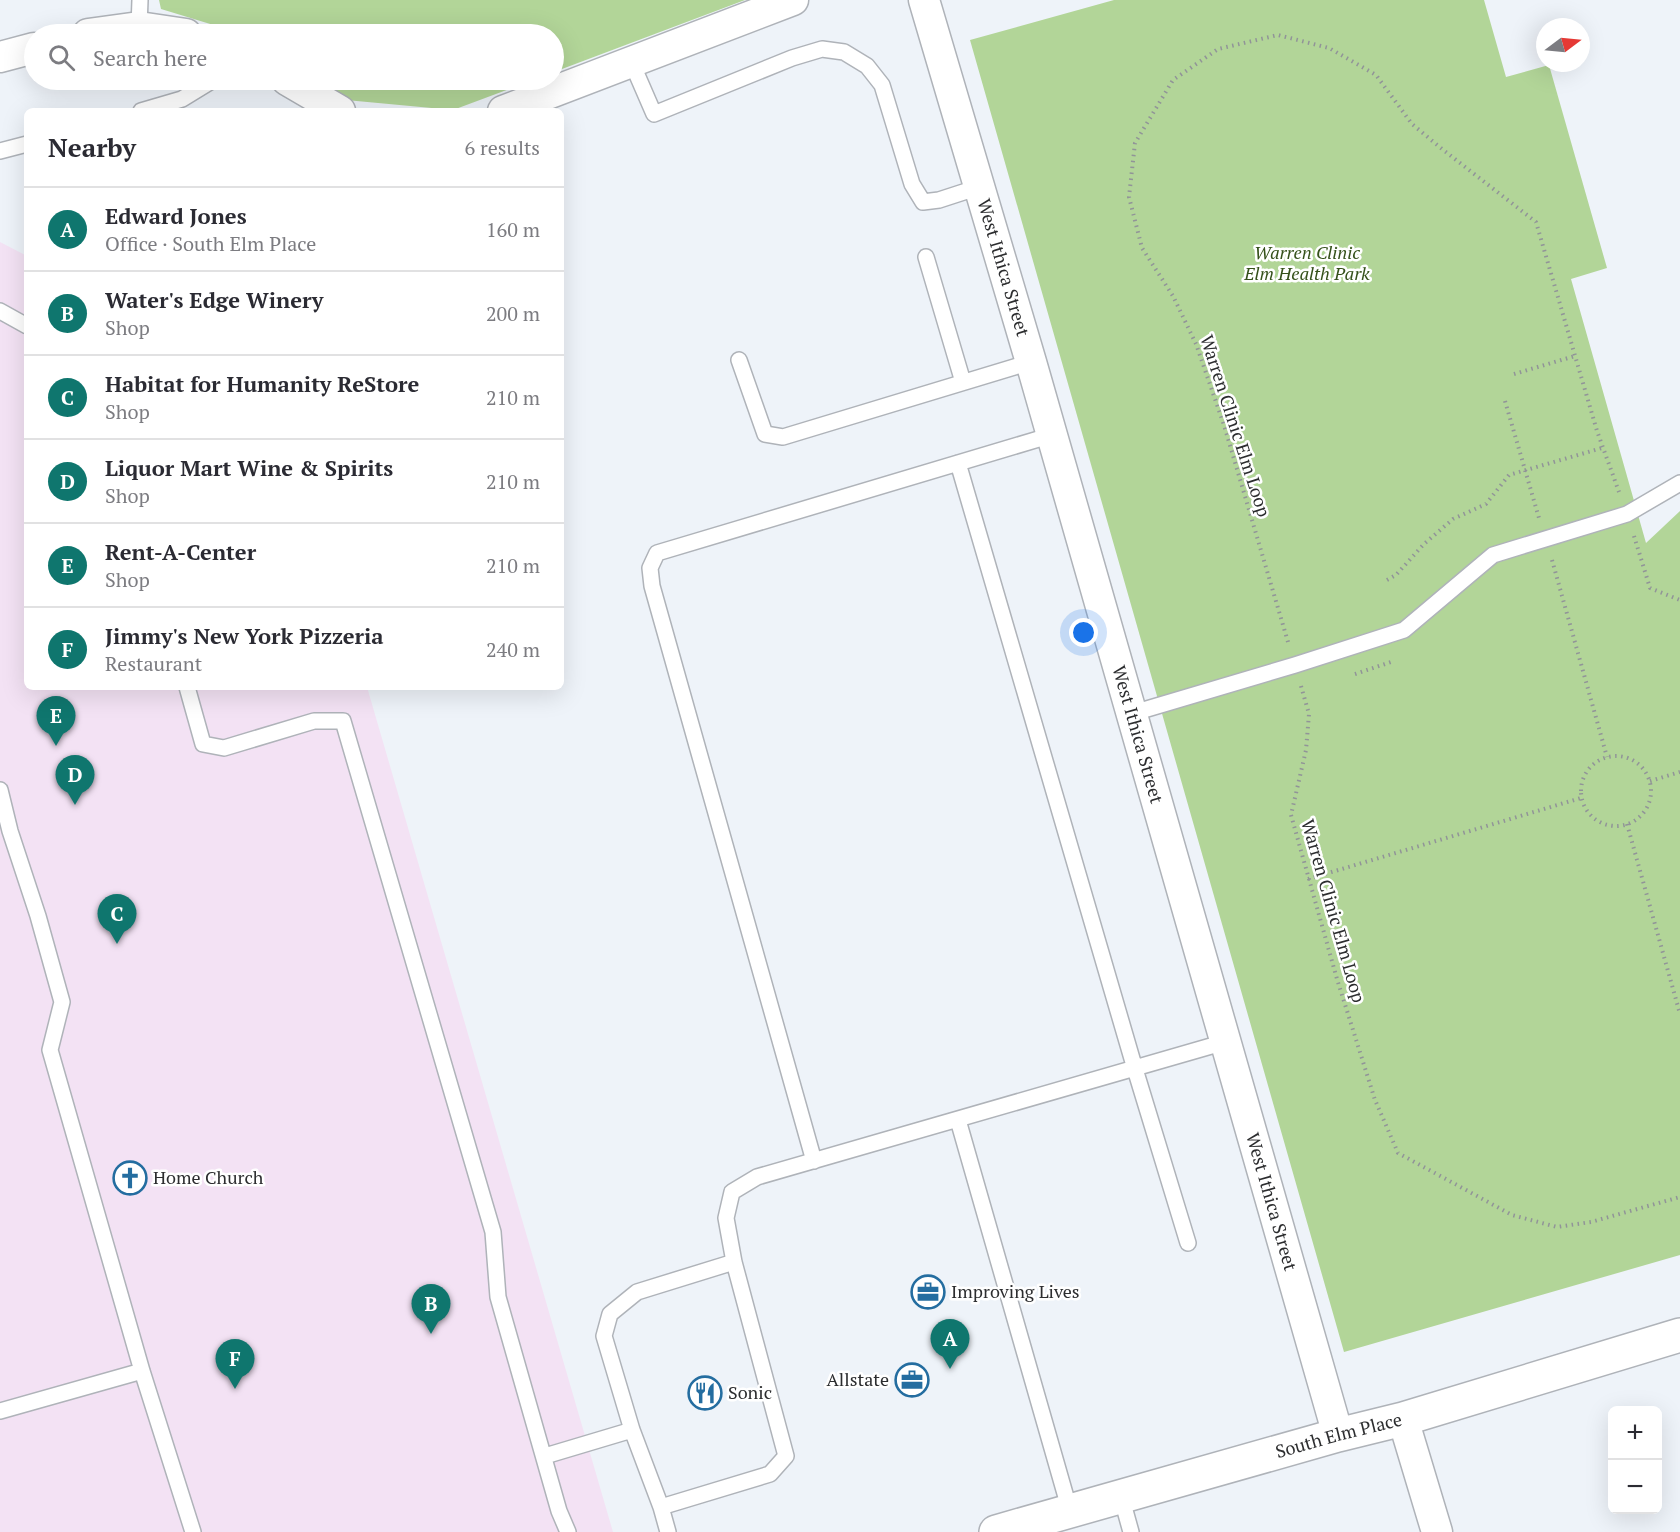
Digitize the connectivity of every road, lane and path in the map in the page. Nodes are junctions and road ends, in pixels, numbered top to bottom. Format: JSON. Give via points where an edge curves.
{"nodes":[{"id":1,"x":793,"y":0,"type":"edge"},
{"id":2,"x":924,"y":0,"type":"edge"},
{"id":3,"x":139,"y":14,"type":"edge"},
{"id":4,"x":114,"y":24,"type":"edge"},
{"id":5,"x":162,"y":24,"type":"edge"},
{"id":6,"x":24,"y":50,"type":"edge"},
{"id":7,"x":1,"y":54,"type":"edge"},
{"id":8,"x":631,"y":61,"type":"junction"},
{"id":9,"x":564,"y":87,"type":"edge"},
{"id":10,"x":197,"y":90,"type":"edge"},
{"id":11,"x":304,"y":90,"type":"edge"},
{"id":12,"x":557,"y":90,"type":"edge"},
{"id":13,"x":151,"y":108,"type":"edge"},
{"id":14,"x":335,"y":108,"type":"edge"},
{"id":15,"x":511,"y":108,"type":"edge"},
{"id":16,"x":24,"y":145,"type":"edge"},
{"id":17,"x":0,"y":151,"type":"edge"},
{"id":18,"x":979,"y":187,"type":"junction"},
{"id":19,"x":926,"y":256,"type":"dead end"},
{"id":20,"x":0,"y":311,"type":"edge"},
{"id":21,"x":24,"y":324,"type":"edge"},
{"id":22,"x":1575,"y":356,"type":"junction"},
{"id":23,"x":739,"y":360,"type":"dead end"},
{"id":24,"x":1031,"y":362,"type":"junction"},
{"id":25,"x":1514,"y":374,"type":"dead end"},
{"id":26,"x":963,"y":382,"type":"junction"},
{"id":27,"x":1505,"y":401,"type":"dead end"},
{"id":28,"x":1052,"y":435,"type":"junction"},
{"id":29,"x":1602,"y":448,"type":"junction"},
{"id":30,"x":958,"y":463,"type":"junction"},
{"id":31,"x":1526,"y":470,"type":"junction"},
{"id":32,"x":1680,"y":483,"type":"edge"},
{"id":33,"x":1627,"y":513,"type":"junction"},
{"id":34,"x":1545,"y":539,"type":"junction"},
{"id":35,"x":1387,"y":579,"type":"dead end"},
{"id":36,"x":1680,"y":600,"type":"edge"},
{"id":37,"x":1295,"y":665,"type":"junction"},
{"id":38,"x":188,"y":690,"type":"edge"},
{"id":39,"x":1130,"y":714,"type":"junction"},
{"id":40,"x":1607,"y":757,"type":"junction"},
{"id":41,"x":1680,"y":772,"type":"edge"},
{"id":42,"x":1650,"y":781,"type":"junction"},
{"id":43,"x":0,"y":790,"type":"edge"},
{"id":44,"x":1581,"y":798,"type":"junction"},
{"id":45,"x":1626,"y":824,"type":"junction"},
{"id":46,"x":1308,"y":879,"type":"junction"},
{"id":47,"x":1680,"y":1014,"type":"edge"},
{"id":48,"x":1225,"y":1042,"type":"junction"},
{"id":49,"x":1135,"y":1069,"type":"junction"},
{"id":50,"x":958,"y":1120,"type":"junction"},
{"id":51,"x":814,"y":1161,"type":"junction"},
{"id":52,"x":1680,"y":1197,"type":"edge"},
{"id":53,"x":1188,"y":1243,"type":"dead end"},
{"id":54,"x":734,"y":1262,"type":"junction"},
{"id":55,"x":1680,"y":1335,"type":"edge"},
{"id":56,"x":142,"y":1371,"type":"junction"},
{"id":57,"x":0,"y":1411,"type":"edge"},
{"id":58,"x":1403,"y":1419,"type":"junction"},
{"id":59,"x":632,"y":1430,"type":"junction"},
{"id":60,"x":1338,"y":1435,"type":"junction"},
{"id":61,"x":545,"y":1456,"type":"junction"},
{"id":62,"x":1121,"y":1496,"type":"junction"},
{"id":63,"x":661,"y":1507,"type":"junction"},
{"id":64,"x":1070,"y":1511,"type":"junction"},
{"id":65,"x":193,"y":1532,"type":"edge"},
{"id":66,"x":568,"y":1532,"type":"edge"},
{"id":67,"x":668,"y":1532,"type":"edge"},
{"id":68,"x":996,"y":1532,"type":"edge"},
{"id":69,"x":1131,"y":1532,"type":"edge"},
{"id":70,"x":1437,"y":1532,"type":"edge"}],
"edges":[{"from":1,"to":8,"type":"street"},
{"from":2,"to":18,"type":"street","name":"West Ithica Street"},
{"from":3,"to":4,"type":"street"},
{"from":3,"to":5,"type":"street"},
{"from":6,"to":7,"type":"street"},
{"from":8,"to":9,"type":"street"},
{"from":8,"to":18,"type":"lane","via":[[654,114],[792,57],[822,49],[844,52],[867,66],[882,85],[912,184],[923,202]]},
{"from":10,"to":13,"type":"lane"},
{"from":11,"to":14,"type":"street"},
{"from":12,"to":15,"type":"street"},
{"from":16,"to":17,"type":"lane"},
{"from":18,"to":24,"type":"street","name":"West Ithica Street"},
{"from":19,"to":26,"type":"lane"},
{"from":20,"to":21,"type":"lane"},
{"from":22,"to":25,"type":"path"},
{"from":22,"to":29,"type":"path","name":"Warren Clinic Elm Loop"},
{"from":22,"to":37,"type":"path","name":"Warren Clinic Elm Loop","via":[[1536,222],[1412,124],[1376,75],[1329,48],[1278,35],[1218,49],[1173,80],[1135,142],[1129,197],[1142,248],[1173,296],[1196,344]]},
{"from":23,"to":26,"type":"lane","via":[[765,434],[783,437]]},
{"from":24,"to":26,"type":"lane"},
{"from":24,"to":28,"type":"street","name":"West Ithica Street"},
{"from":27,"to":31,"type":"path"},
{"from":28,"to":30,"type":"lane"},
{"from":28,"to":39,"type":"street","name":"West Ithica Street"},
{"from":29,"to":31,"type":"path"},
{"from":29,"to":33,"type":"path","name":"Warren Clinic Elm Loop"},
{"from":30,"to":49,"type":"lane"},
{"from":30,"to":51,"type":"lane","via":[[657,553],[650,568]]},
{"from":31,"to":34,"type":"path"},
{"from":31,"to":35,"type":"path","via":[[1509,475],[1486,504],[1453,519],[1396,575]]},
{"from":32,"to":33,"type":"lane"},
{"from":33,"to":34,"type":"lane"},
{"from":33,"to":36,"type":"path","name":"Warren Clinic Elm Loop","via":[[1650,588]]},
{"from":34,"to":37,"type":"lane","via":[[1493,555],[1404,630]]},
{"from":34,"to":40,"type":"path"},
{"from":37,"to":39,"type":"lane"},
{"from":37,"to":46,"type":"path","name":"Warren Clinic Elm Loop","via":[[1309,714],[1306,750],[1291,815]]},
{"from":38,"to":61,"type":"lane","via":[[203,744],[224,748],[314,721],[343,721],[493,1232],[498,1297]]},
{"from":39,"to":48,"type":"street","name":"West Ithica Street"},
{"from":40,"to":42,"type":"path","via":[[1627,757],[1637,763]]},
{"from":40,"to":44,"type":"path","via":[[1586,771],[1581,781]]},
{"from":41,"to":42,"type":"path"},
{"from":42,"to":45,"type":"path","via":[[1648,806],[1642,815]]},
{"from":43,"to":56,"type":"lane","via":[[62,1002],[50,1050]]},
{"from":44,"to":45,"type":"path","via":[[1598,822],[1609,826]]},
{"from":44,"to":46,"type":"path"},
{"from":45,"to":47,"type":"path"},
{"from":46,"to":52,"type":"path","name":"Warren Clinic Elm Loop","via":[[1372,1089],[1398,1153],[1512,1215],[1557,1227],[1591,1222]]},
{"from":48,"to":49,"type":"lane"},
{"from":48,"to":60,"type":"street","name":"West Ithica Street"},
{"from":49,"to":50,"type":"lane"},
{"from":49,"to":53,"type":"lane"},
{"from":50,"to":51,"type":"lane"},
{"from":50,"to":64,"type":"lane"},
{"from":51,"to":54,"type":"lane","via":[[757,1178],[732,1192],[726,1218]]},
{"from":54,"to":59,"type":"lane","via":[[637,1292],[610,1314],[604,1336]]},
{"from":54,"to":63,"type":"lane","via":[[786,1456],[770,1474]]},
{"from":55,"to":58,"type":"main road","name":"South Elm Place"},
{"from":56,"to":57,"type":"lane"},
{"from":56,"to":65,"type":"lane"},
{"from":58,"to":60,"type":"main road","name":"South Elm Place"},
{"from":58,"to":70,"type":"street"},
{"from":59,"to":61,"type":"lane"},
{"from":59,"to":63,"type":"lane"},
{"from":60,"to":62,"type":"main road","name":"South Elm Place"},
{"from":61,"to":66,"type":"lane"},
{"from":62,"to":64,"type":"main road","name":"South Elm Place"},
{"from":62,"to":69,"type":"lane"},
{"from":63,"to":67,"type":"lane"},
{"from":64,"to":68,"type":"main road","name":"South Elm Place"}]}
